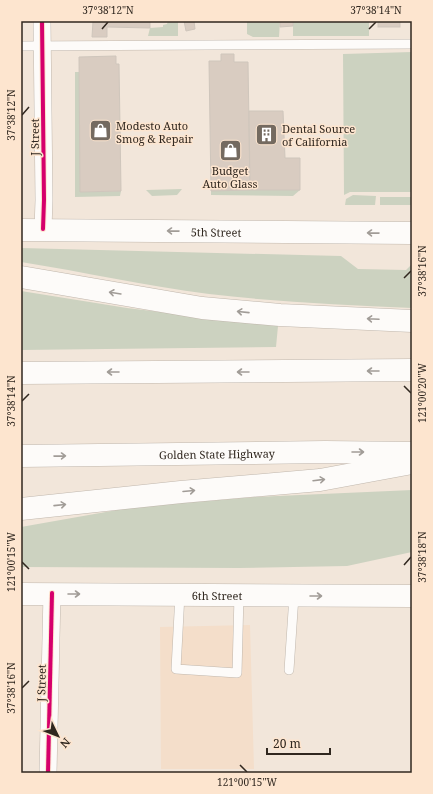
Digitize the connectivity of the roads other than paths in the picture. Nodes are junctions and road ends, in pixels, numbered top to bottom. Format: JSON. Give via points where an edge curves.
{"nodes":[{"id":1,"x":42,"y":21,"type":"edge"},
{"id":2,"x":412,"y":44,"type":"edge"},
{"id":3,"x":21,"y":46,"type":"edge"},
{"id":4,"x":43,"y":46,"type":"junction"},
{"id":5,"x":43,"y":229,"type":"junction"},
{"id":6,"x":21,"y":230,"type":"edge"},
{"id":7,"x":412,"y":233,"type":"edge"},
{"id":8,"x":21,"y":277,"type":"edge"},
{"id":9,"x":412,"y":321,"type":"edge"},
{"id":10,"x":412,"y":370,"type":"edge"},
{"id":11,"x":21,"y":373,"type":"edge"},
{"id":12,"x":412,"y":453,"type":"edge"},
{"id":13,"x":21,"y":456,"type":"edge"},
{"id":14,"x":412,"y":463,"type":"edge"},
{"id":15,"x":21,"y":509,"type":"edge"},
{"id":16,"x":52,"y":593,"type":"junction"},
{"id":17,"x":21,"y":594,"type":"edge"},
{"id":18,"x":180,"y":594,"type":"junction"},
{"id":19,"x":239,"y":595,"type":"junction"},
{"id":20,"x":294,"y":596,"type":"junction"},
{"id":21,"x":412,"y":596,"type":"edge"},
{"id":22,"x":289,"y":670,"type":"dead end"},
{"id":23,"x":48,"y":773,"type":"edge"}],
"edges":[{"from":1,"to":4,"type":"street","name":"J Street"},
{"from":2,"to":4,"type":"lane"},
{"from":3,"to":4,"type":"lane"},
{"from":4,"to":5,"type":"street","name":"J Street"},
{"from":5,"to":6,"type":"main road","name":"5th Street"},
{"from":7,"to":5,"type":"main road","name":"5th Street","one_way":true},
{"from":9,"to":8,"type":"main road","one_way":true,"via":[[280,315],[202,308]]},
{"from":10,"to":11,"type":"main road","one_way":true},
{"from":13,"to":12,"type":"main road","name":"Golden State Highway","one_way":true},
{"from":15,"to":14,"type":"main road","one_way":true,"via":[[320,480]]},
{"from":16,"to":17,"type":"main road","name":"6th Street"},
{"from":16,"to":18,"type":"main road","name":"6th Street","one_way":true},
{"from":16,"to":23,"type":"street","name":"J Street"},
{"from":18,"to":19,"type":"main road","name":"6th Street"},
{"from":18,"to":19,"type":"lane","via":[[176,669],[237,673]]},
{"from":19,"to":20,"type":"main road","name":"6th Street"},
{"from":20,"to":21,"type":"main road","name":"6th Street","one_way":true},
{"from":20,"to":22,"type":"lane"}]}
